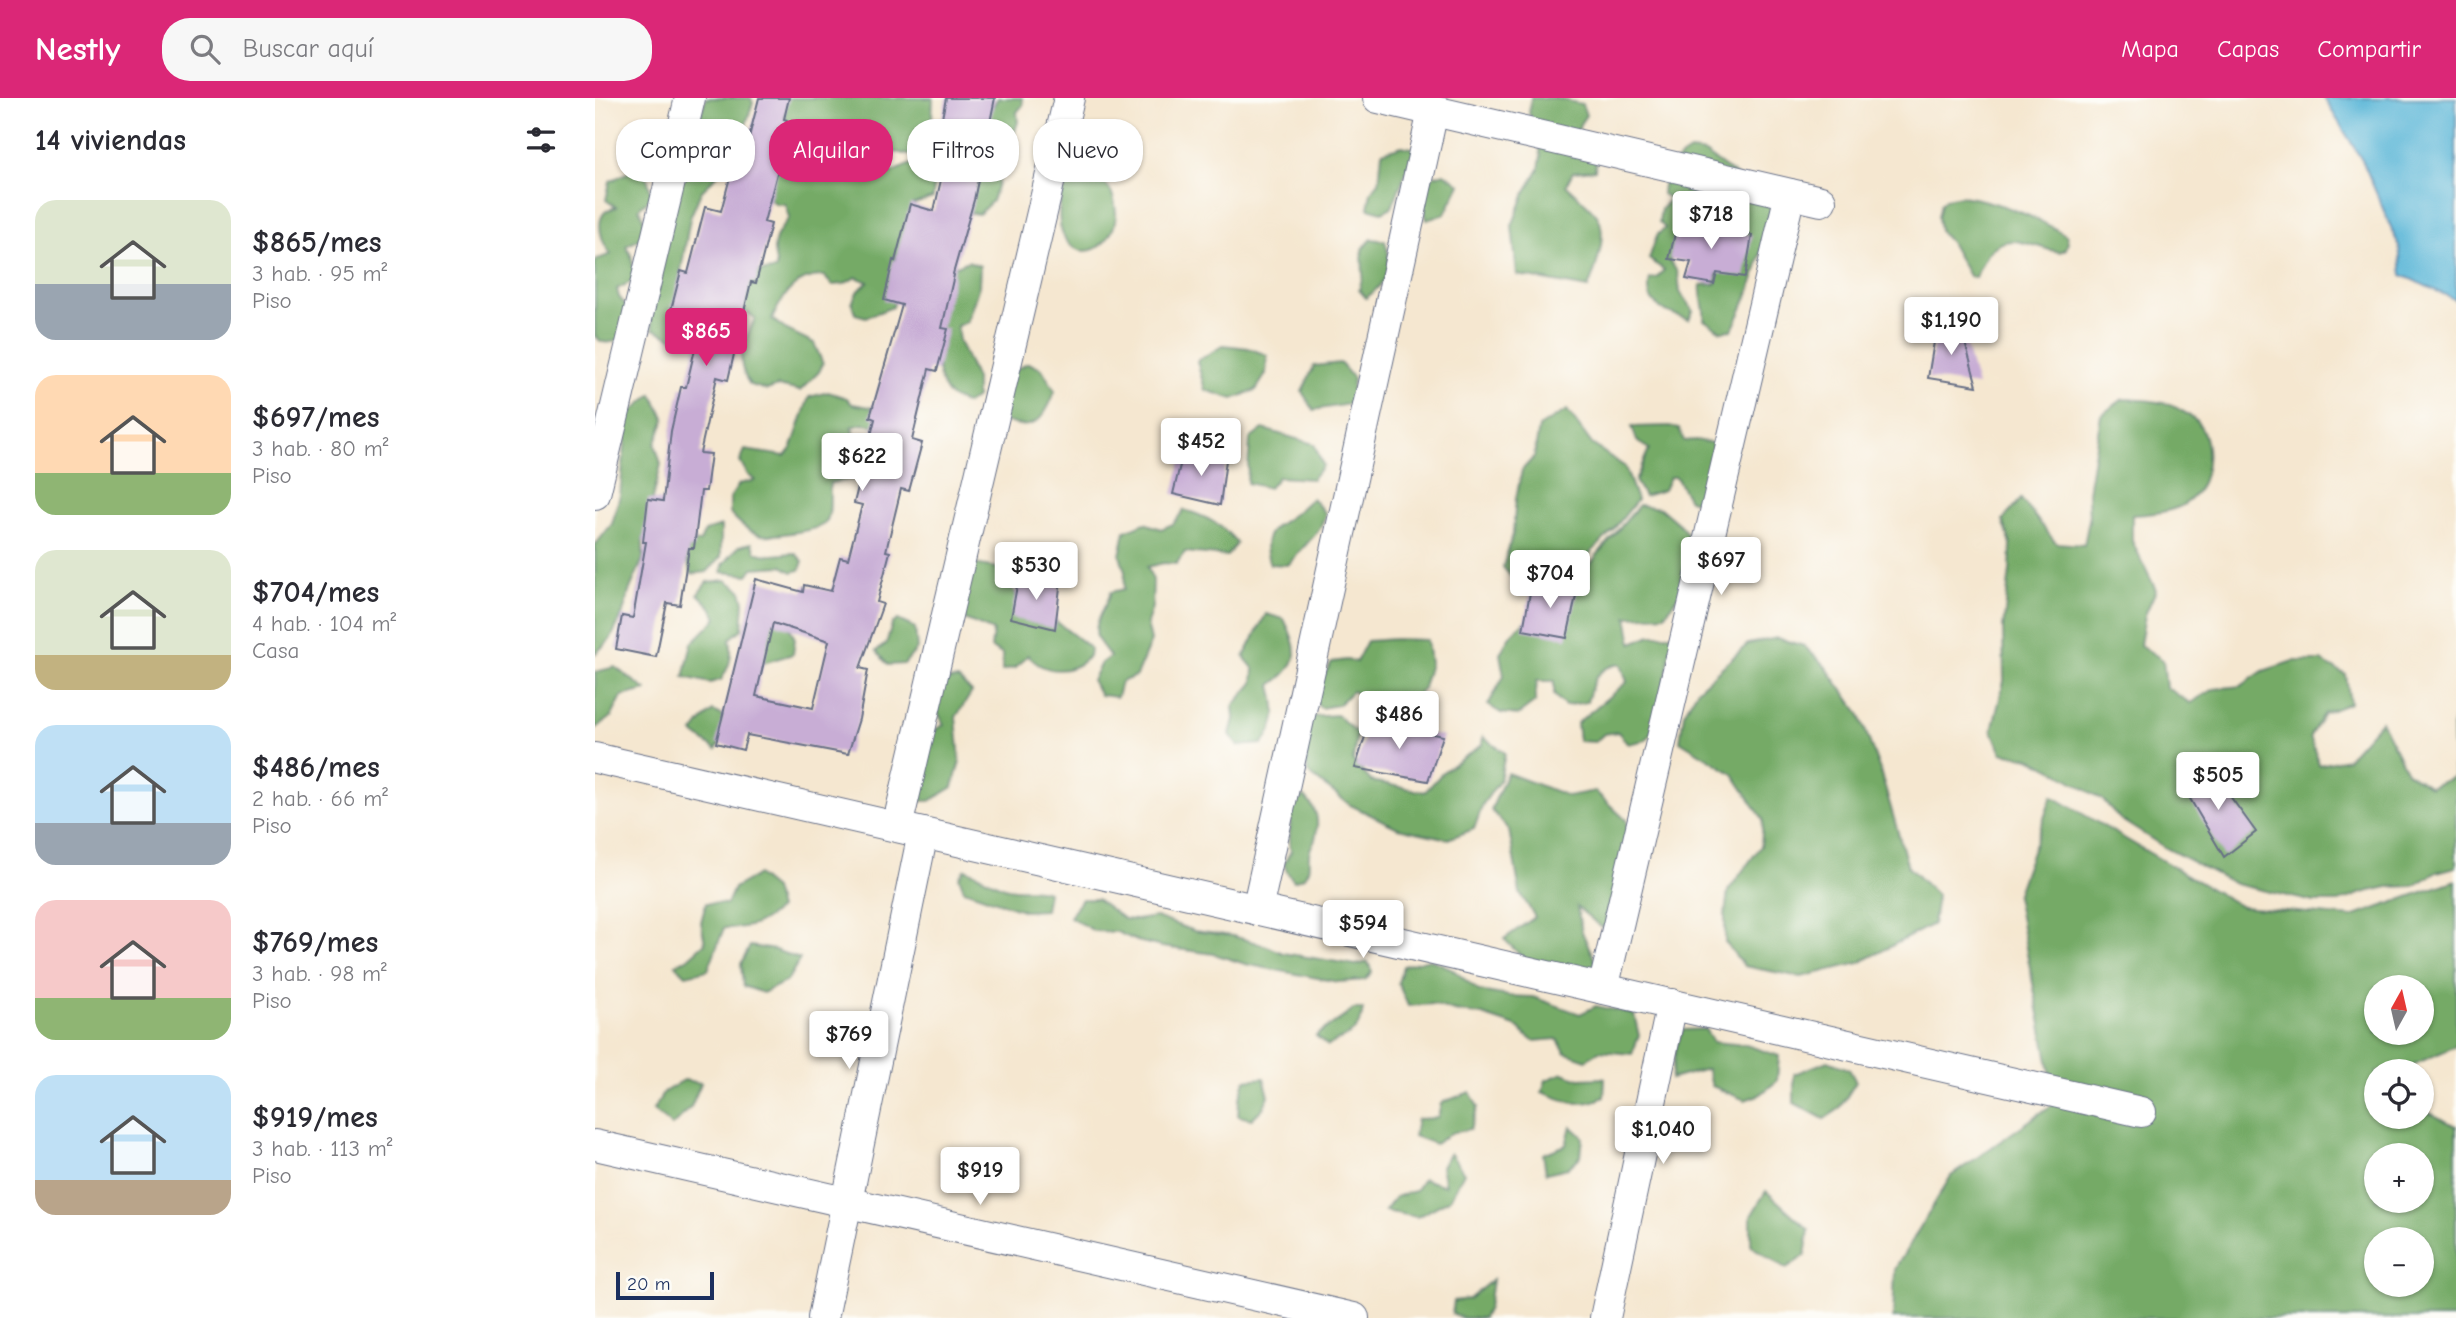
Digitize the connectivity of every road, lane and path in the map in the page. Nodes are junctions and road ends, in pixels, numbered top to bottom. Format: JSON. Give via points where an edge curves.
{"nodes":[{"id":1,"x":690,"y":98,"type":"edge"},
{"id":2,"x":1069,"y":98,"type":"edge"},
{"id":3,"x":1378,"y":98,"type":"edge"},
{"id":4,"x":1433,"y":111,"type":"junction"},
{"id":5,"x":1790,"y":194,"type":"junction"},
{"id":6,"x":1821,"y":201,"type":"dead end"},
{"id":7,"x":595,"y":495,"type":"edge"},
{"id":8,"x":595,"y":758,"type":"edge"},
{"id":9,"x":910,"y":830,"type":"junction"},
{"id":10,"x":1257,"y":910,"type":"junction"},
{"id":11,"x":1603,"y":989,"type":"junction"},
{"id":12,"x":1672,"y":1004,"type":"junction"},
{"id":13,"x":2141,"y":1112,"type":"dead end"},
{"id":14,"x":595,"y":1145,"type":"edge"},
{"id":15,"x":847,"y":1203,"type":"junction"},
{"id":16,"x":823,"y":1318,"type":"edge"},
{"id":17,"x":1354,"y":1318,"type":"edge"},
{"id":18,"x":1605,"y":1318,"type":"edge"}],
"edges":[{"from":1,"to":7,"type":"street"},
{"from":2,"to":9,"type":"street"},
{"from":3,"to":4,"type":"street"},
{"from":4,"to":5,"type":"street"},
{"from":4,"to":10,"type":"street"},
{"from":5,"to":6,"type":"street"},
{"from":5,"to":11,"type":"street"},
{"from":8,"to":9,"type":"street"},
{"from":9,"to":10,"type":"street"},
{"from":9,"to":15,"type":"street"},
{"from":10,"to":11,"type":"street"},
{"from":11,"to":12,"type":"street"},
{"from":12,"to":13,"type":"street"},
{"from":12,"to":18,"type":"street"},
{"from":14,"to":15,"type":"street"},
{"from":15,"to":16,"type":"street"},
{"from":15,"to":17,"type":"street"}]}
